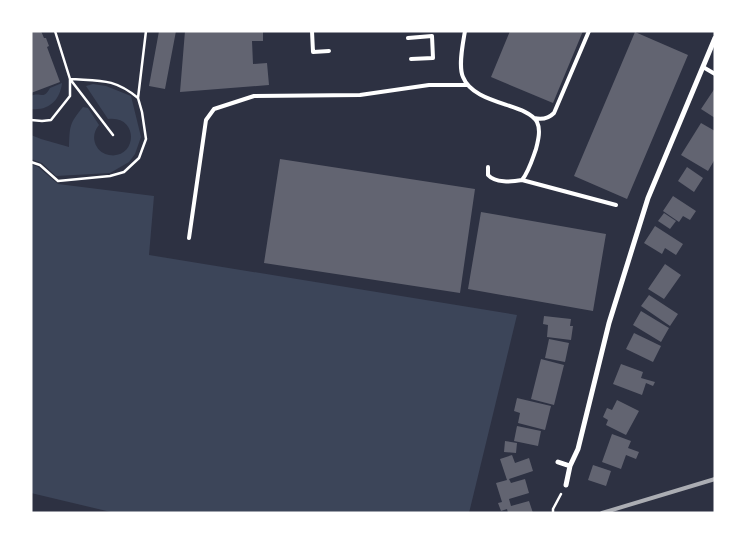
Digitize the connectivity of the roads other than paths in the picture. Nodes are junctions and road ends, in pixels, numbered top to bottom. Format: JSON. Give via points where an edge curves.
{"nodes":[{"id":1,"x":312,"y":31,"type":"edge"},
{"id":2,"x":465,"y":31,"type":"edge"},
{"id":3,"x":589,"y":31,"type":"edge"},
{"id":4,"x":408,"y":38,"type":"dead end"},
{"id":5,"x":715,"y":38,"type":"edge"},
{"id":6,"x":329,"y":51,"type":"dead end"},
{"id":7,"x":410,"y":59,"type":"dead end"},
{"id":8,"x":703,"y":67,"type":"junction"},
{"id":9,"x":715,"y":74,"type":"edge"},
{"id":10,"x":467,"y":85,"type":"junction"},
{"id":11,"x":534,"y":118,"type":"junction"},
{"id":12,"x":488,"y":167,"type":"dead end"},
{"id":13,"x":522,"y":180,"type":"junction"},
{"id":14,"x":616,"y":205,"type":"dead end"},
{"id":15,"x":189,"y":238,"type":"dead end"},
{"id":16,"x":558,"y":462,"type":"dead end"},
{"id":17,"x":570,"y":466,"type":"junction"},
{"id":18,"x":566,"y":485,"type":"road end"}],
"edges":[{"from":1,"to":6,"type":"lane","via":[[313,52]]},
{"from":2,"to":10,"type":"lane","via":[[461,70]]},
{"from":3,"to":11,"type":"lane","via":[[554,113],[544,119]]},
{"from":4,"to":7,"type":"lane","via":[[432,36],[433,58]]},
{"from":5,"to":8,"type":"street"},
{"from":8,"to":9,"type":"lane"},
{"from":8,"to":17,"type":"street","via":[[648,198],[609,323],[578,449]]},
{"from":10,"to":11,"type":"lane","via":[[481,95]]},
{"from":10,"to":15,"type":"lane","via":[[429,85],[360,96],[254,96],[214,110],[206,120]]},
{"from":11,"to":13,"type":"lane","via":[[538,124],[538,141]]},
{"from":12,"to":13,"type":"lane","via":[[491,178],[513,182]]},
{"from":13,"to":14,"type":"lane"},
{"from":16,"to":17,"type":"street"},
{"from":17,"to":18,"type":"street"}]}
